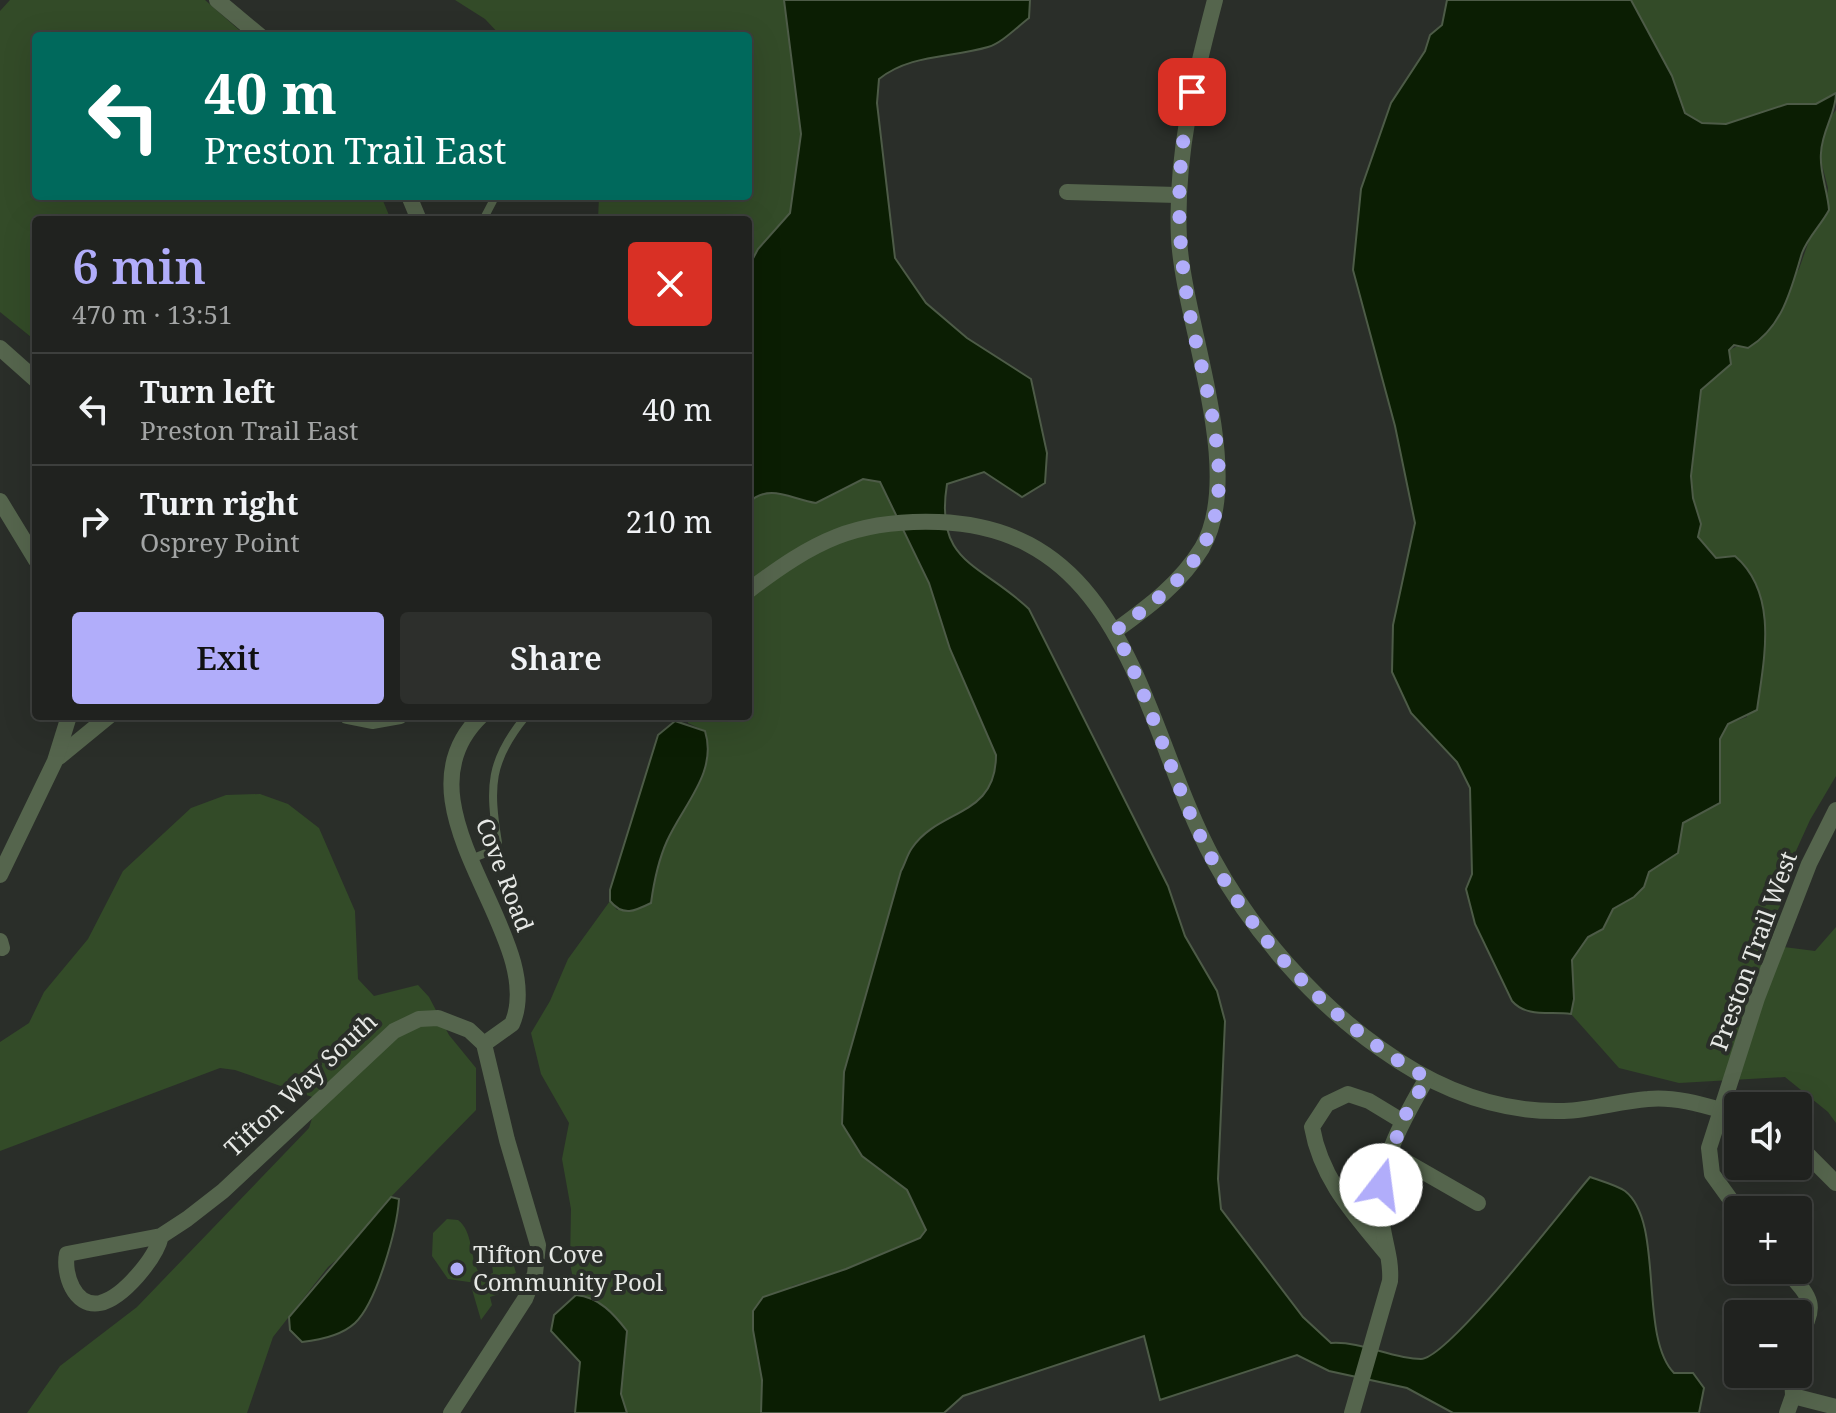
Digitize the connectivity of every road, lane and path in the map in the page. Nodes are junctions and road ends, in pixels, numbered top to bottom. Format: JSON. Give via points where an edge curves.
{"nodes":[{"id":1,"x":217,"y":0,"type":"edge"},
{"id":2,"x":1215,"y":0,"type":"edge"},
{"id":3,"x":255,"y":32,"type":"edge"},
{"id":4,"x":1067,"y":192,"type":"dead end"},
{"id":5,"x":1177,"y":195,"type":"junction"},
{"id":6,"x":0,"y":348,"type":"edge"},
{"id":7,"x":32,"y":376,"type":"edge"},
{"id":8,"x":0,"y":501,"type":"edge"},
{"id":9,"x":32,"y":553,"type":"edge"},
{"id":10,"x":752,"y":588,"type":"edge"},
{"id":11,"x":1115,"y":631,"type":"junction"},
{"id":12,"x":68,"y":720,"type":"edge"},
{"id":13,"x":103,"y":720,"type":"edge"},
{"id":14,"x":478,"y":720,"type":"edge"},
{"id":15,"x":523,"y":720,"type":"edge"},
{"id":16,"x":55,"y":761,"type":"junction"},
{"id":17,"x":1836,"y":810,"type":"edge"},
{"id":18,"x":471,"y":859,"type":"junction"},
{"id":19,"x":0,"y":875,"type":"edge"},
{"id":20,"x":484,"y":1044,"type":"junction"},
{"id":21,"x":1427,"y":1078,"type":"junction"},
{"id":22,"x":1735,"y":1092,"type":"edge"},
{"id":23,"x":1724,"y":1111,"type":"edge"},
{"id":24,"x":1402,"y":1121,"type":"junction"},
{"id":25,"x":1724,"y":1122,"type":"edge"},
{"id":26,"x":1389,"y":1152,"type":"junction"},
{"id":27,"x":1812,"y":1159,"type":"edge"},
{"id":28,"x":1836,"y":1183,"type":"edge"},
{"id":29,"x":1728,"y":1196,"type":"edge"},
{"id":30,"x":1478,"y":1203,"type":"dead end"},
{"id":31,"x":161,"y":1236,"type":"junction"},
{"id":32,"x":1390,"y":1257,"type":"junction"},
{"id":33,"x":1793,"y":1388,"type":"edge"},
{"id":34,"x":1793,"y":1396,"type":"junction"},
{"id":35,"x":1836,"y":1407,"type":"edge"},
{"id":36,"x":451,"y":1413,"type":"edge"},
{"id":37,"x":1352,"y":1413,"type":"edge"},
{"id":38,"x":1787,"y":1413,"type":"edge"}],
"edges":[{"from":1,"to":3,"type":"street"},
{"from":2,"to":5,"type":"street","via":[[1186,115]]},
{"from":4,"to":5,"type":"street"},
{"from":5,"to":11,"type":"street","via":[[1187,300],[1217,457],[1217,503],[1202,547],[1184,573],[1162,597]]},
{"from":6,"to":7,"type":"street"},
{"from":8,"to":9,"type":"street"},
{"from":10,"to":11,"type":"street","via":[[841,533],[891,522],[943,522],[988,528],[1045,554],[1076,578]]},
{"from":11,"to":21,"type":"street","via":[[1192,820],[1240,903],[1269,941],[1355,1028]]},
{"from":12,"to":16,"type":"street"},
{"from":13,"to":16,"type":"street"},
{"from":14,"to":18,"type":"street","name":"Cove Road","via":[[459,744],[452,772],[454,806]]},
{"from":15,"to":18,"type":"lane","via":[[495,764],[490,795],[498,843]]},
{"from":16,"to":19,"type":"street"},
{"from":17,"to":22,"type":"street","name":"Preston Trail West","via":[[1757,998]]},
{"from":18,"to":20,"type":"street","name":"Cove Road","via":[[505,942],[519,996],[512,1024]]},
{"from":20,"to":31,"type":"street","name":"Tifton Way South","via":[[469,1030],[438,1018],[419,1019],[394,1031],[223,1191]]},
{"from":20,"to":36,"type":"street","via":[[536,1232],[538,1261],[525,1299]]},
{"from":21,"to":23,"type":"street","via":[[1485,1102],[1526,1110],[1568,1111],[1660,1098]]},
{"from":21,"to":24,"type":"street"},
{"from":24,"to":26,"type":"street"},
{"from":24,"to":32,"type":"street","via":[[1348,1094],[1327,1104],[1312,1127],[1317,1153],[1336,1193]]},
{"from":25,"to":29,"type":"street","name":"Preston Trail West","via":[[1709,1148],[1709,1164]]},
{"from":26,"to":30,"type":"street"},
{"from":26,"to":32,"type":"street","via":[[1381,1213]]},
{"from":27,"to":28,"type":"street"},
{"from":31,"to":31,"type":"street","name":"Tifton Way South","via":[[67,1254],[63,1270],[71,1287],[97,1304],[116,1297],[157,1253]]},
{"from":32,"to":37,"type":"street","via":[[1390,1281]]},
{"from":33,"to":34,"type":"street"},
{"from":34,"to":35,"type":"street"},
{"from":34,"to":38,"type":"street"}]}
